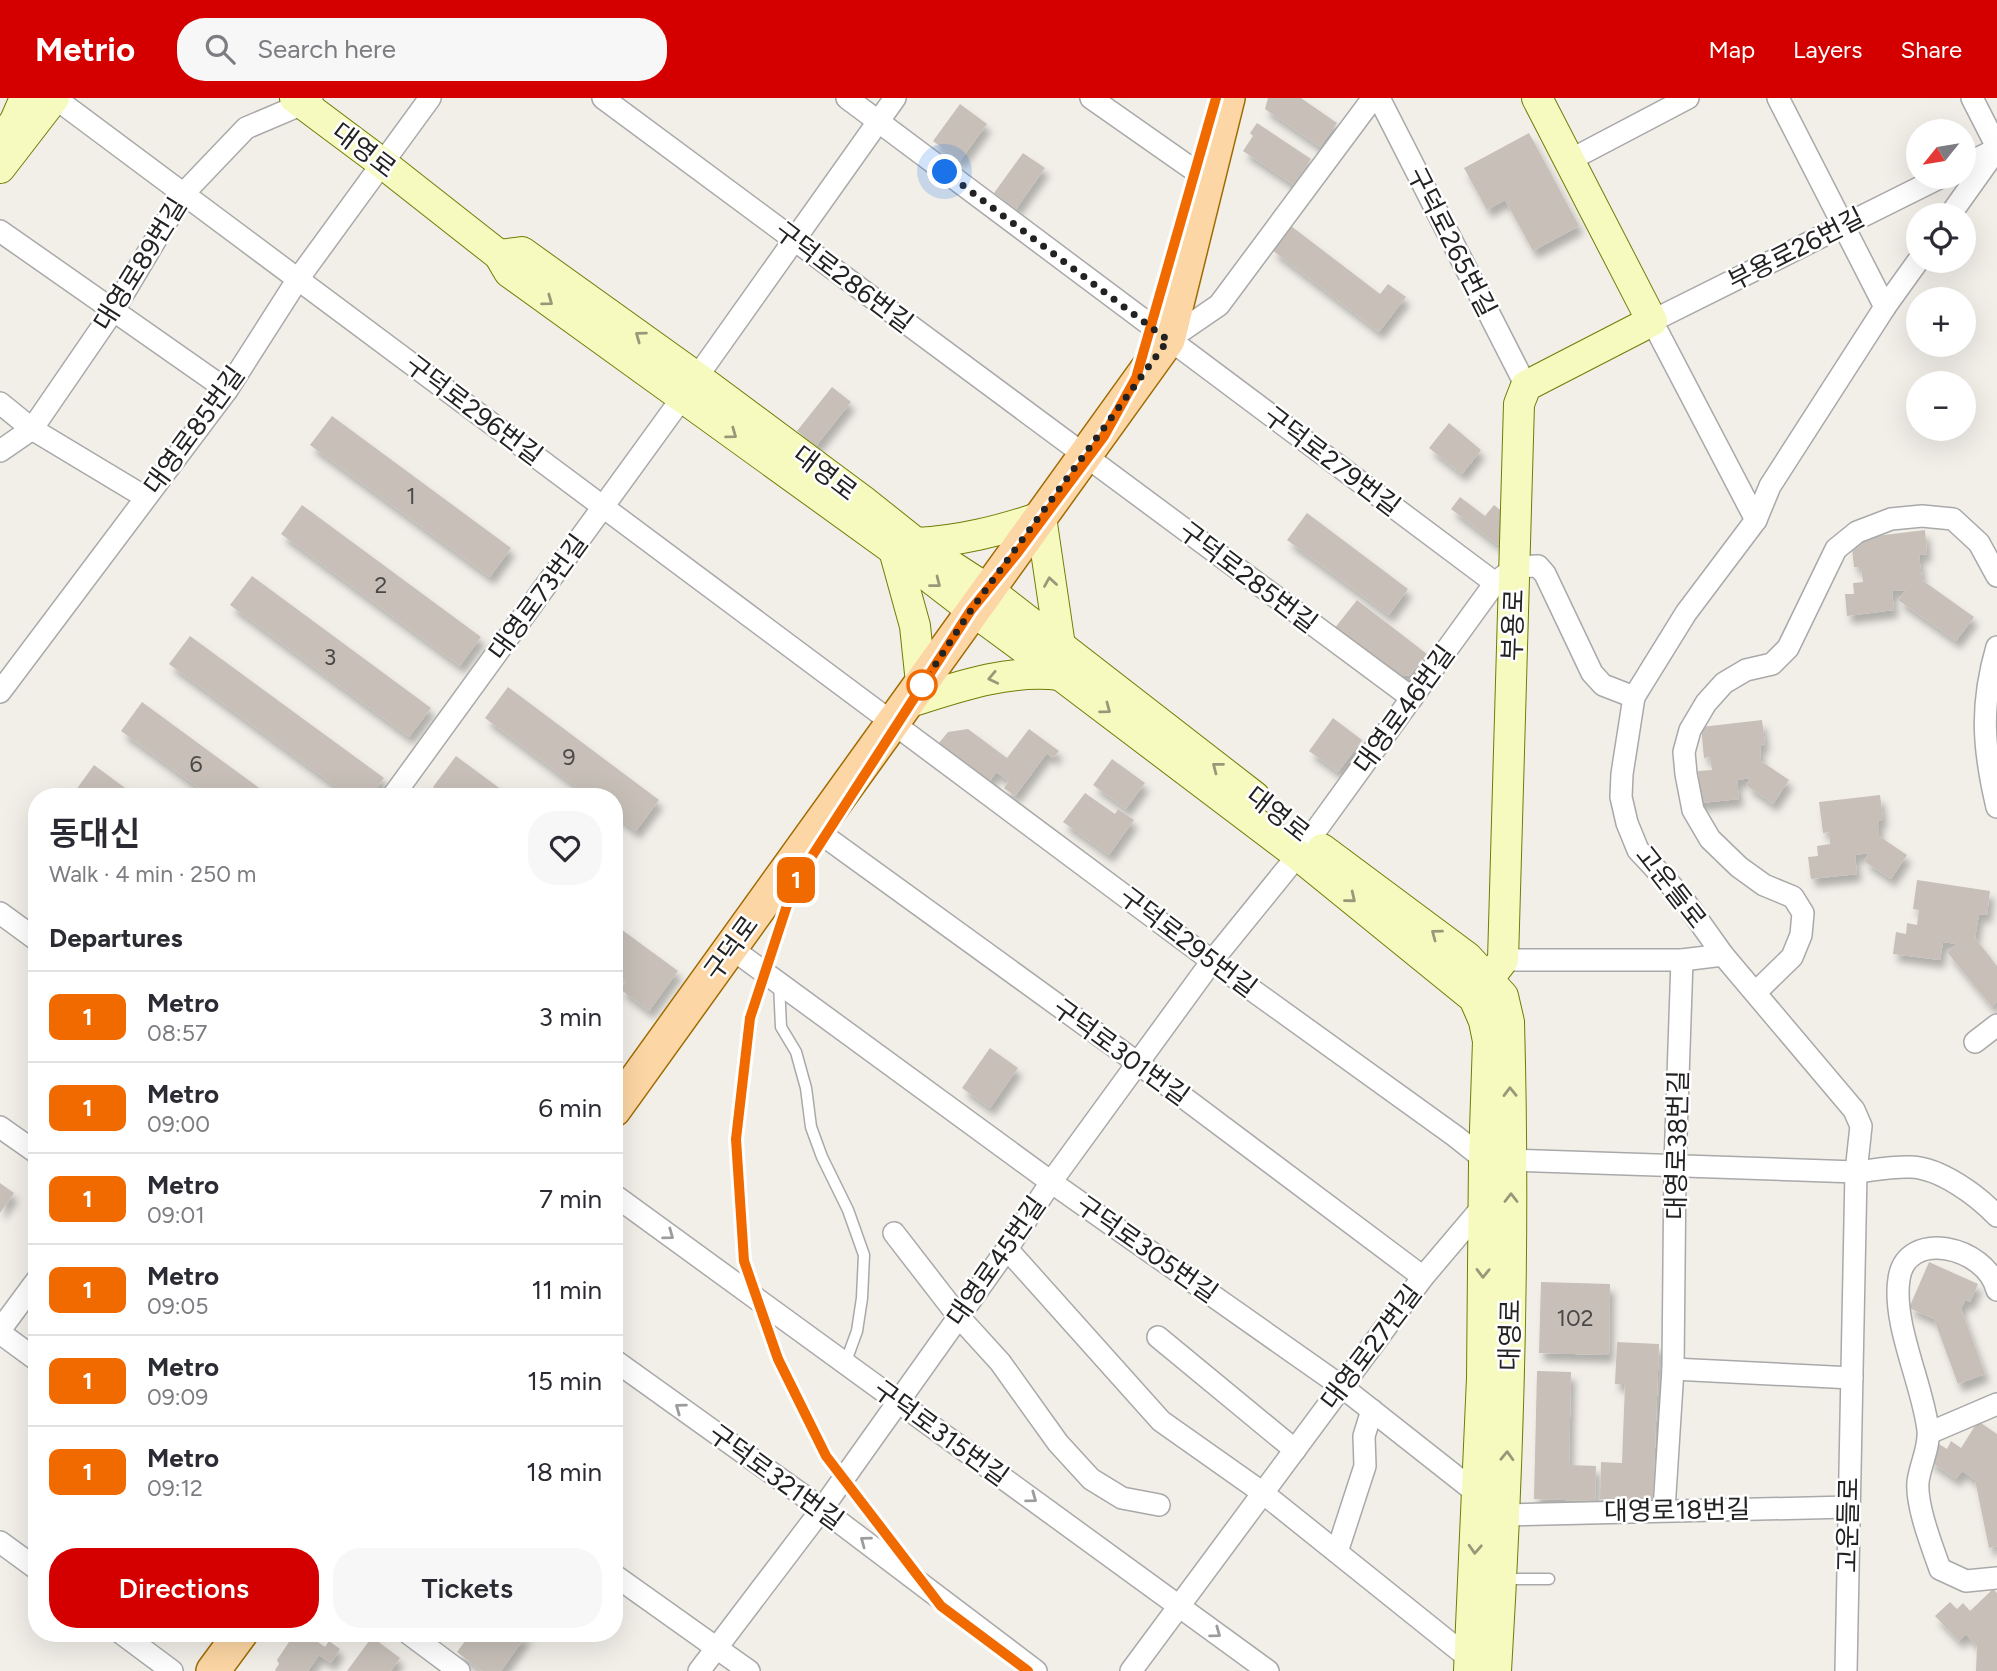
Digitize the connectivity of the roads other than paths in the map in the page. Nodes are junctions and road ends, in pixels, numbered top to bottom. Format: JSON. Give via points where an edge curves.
{"nodes":[{"id":1,"x":8,"y":98,"type":"edge"},
{"id":2,"x":25,"y":98,"type":"edge"},
{"id":3,"x":55,"y":98,"type":"edge"},
{"id":4,"x":430,"y":98,"type":"edge"},
{"id":5,"x":603,"y":98,"type":"edge"},
{"id":6,"x":847,"y":98,"type":"edge"},
{"id":7,"x":895,"y":98,"type":"edge"},
{"id":8,"x":1091,"y":98,"type":"edge"},
{"id":9,"x":1228,"y":98,"type":"edge"},
{"id":10,"x":1373,"y":98,"type":"edge"},
{"id":11,"x":1379,"y":98,"type":"edge"},
{"id":12,"x":1537,"y":98,"type":"edge"},
{"id":13,"x":1688,"y":98,"type":"edge"},
{"id":14,"x":1778,"y":98,"type":"edge"},
{"id":15,"x":1972,"y":98,"type":"edge"},
{"id":16,"x":305,"y":100,"type":"edge"},
{"id":17,"x":0,"y":110,"type":"edge"},
{"id":18,"x":878,"y":121,"type":"junction"},
{"id":19,"x":0,"y":142,"type":"edge"},
{"id":20,"x":1997,"y":148,"type":"edge"},
{"id":21,"x":1976,"y":159,"type":"edge"},
{"id":22,"x":1570,"y":160,"type":"junction"},
{"id":23,"x":382,"y":163,"type":"junction"},
{"id":24,"x":0,"y":168,"type":"edge"},
{"id":25,"x":1208,"y":180,"type":"junction"},
{"id":26,"x":1917,"y":189,"type":"edge"},
{"id":27,"x":183,"y":194,"type":"junction"},
{"id":28,"x":1959,"y":203,"type":"edge"},
{"id":29,"x":1843,"y":226,"type":"junction"},
{"id":30,"x":0,"y":230,"type":"edge"},
{"id":31,"x":794,"y":240,"type":"junction"},
{"id":32,"x":1909,"y":273,"type":"edge"},
{"id":33,"x":298,"y":279,"type":"junction"},
{"id":34,"x":1885,"y":307,"type":"junction"},
{"id":35,"x":113,"y":311,"type":"junction"},
{"id":36,"x":1652,"y":321,"type":"junction"},
{"id":37,"x":1168,"y":340,"type":"junction"},
{"id":38,"x":1526,"y":386,"type":"junction"},
{"id":39,"x":688,"y":387,"type":"junction"},
{"id":40,"x":227,"y":390,"type":"junction"},
{"id":41,"x":0,"y":403,"type":"edge"},
{"id":42,"x":32,"y":429,"type":"junction"},
{"id":43,"x":0,"y":451,"type":"edge"},
{"id":44,"x":1085,"y":456,"type":"junction"},
{"id":45,"x":145,"y":498,"type":"junction"},
{"id":46,"x":604,"y":506,"type":"junction"},
{"id":47,"x":1041,"y":517,"type":"junction"},
{"id":48,"x":1756,"y":520,"type":"junction"},
{"id":49,"x":905,"y":547,"type":"junction"},
{"id":50,"x":1505,"y":575,"type":"junction"},
{"id":51,"x":1997,"y":576,"type":"edge"},
{"id":52,"x":979,"y":600,"type":"junction"},
{"id":53,"x":1997,"y":647,"type":"edge"},
{"id":54,"x":1060,"y":660,"type":"junction"},
{"id":55,"x":2,"y":686,"type":"edge"},
{"id":56,"x":1634,"y":697,"type":"junction"},
{"id":57,"x":1412,"y":698,"type":"junction"},
{"id":58,"x":907,"y":703,"type":"junction"},
{"id":59,"x":399,"y":788,"type":"edge"},
{"id":60,"x":1997,"y":807,"type":"edge"},
{"id":61,"x":816,"y":830,"type":"junction"},
{"id":62,"x":1303,"y":847,"type":"junction"},
{"id":63,"x":0,"y":913,"type":"edge"},
{"id":64,"x":28,"y":933,"type":"edge"},
{"id":65,"x":731,"y":948,"type":"junction"},
{"id":66,"x":1723,"y":955,"type":"junction"},
{"id":67,"x":1682,"y":960,"type":"junction"},
{"id":68,"x":1212,"y":961,"type":"junction"},
{"id":69,"x":1488,"y":979,"type":"junction"},
{"id":70,"x":779,"y":983,"type":"junction"},
{"id":71,"x":1756,"y":992,"type":"junction"},
{"id":72,"x":1997,"y":1025,"type":"edge"},
{"id":73,"x":1975,"y":1042,"type":"dead end"},
{"id":74,"x":1139,"y":1064,"type":"junction"},
{"id":75,"x":623,"y":1098,"type":"edge"},
{"id":76,"x":0,"y":1127,"type":"edge"},
{"id":77,"x":28,"y":1147,"type":"edge"},
{"id":78,"x":1497,"y":1160,"type":"junction"},
{"id":79,"x":1675,"y":1165,"type":"junction"},
{"id":80,"x":1856,"y":1172,"type":"junction"},
{"id":81,"x":1051,"y":1182,"type":"junction"},
{"id":82,"x":623,"y":1202,"type":"edge"},
{"id":83,"x":1484,"y":1205,"type":"junction"},
{"id":84,"x":1997,"y":1216,"type":"edge"},
{"id":85,"x":894,"y":1233,"type":"dead end"},
{"id":86,"x":1007,"y":1249,"type":"junction"},
{"id":87,"x":1423,"y":1277,"type":"junction"},
{"id":88,"x":1997,"y":1290,"type":"edge"},
{"id":89,"x":28,"y":1292,"type":"edge"},
{"id":90,"x":959,"y":1317,"type":"junction"},
{"id":91,"x":0,"y":1331,"type":"edge"},
{"id":92,"x":1158,"y":1337,"type":"dead end"},
{"id":93,"x":28,"y":1353,"type":"edge"},
{"id":94,"x":845,"y":1364,"type":"junction"},
{"id":95,"x":623,"y":1366,"type":"edge"},
{"id":96,"x":1673,"y":1369,"type":"junction"},
{"id":97,"x":1852,"y":1378,"type":"junction"},
{"id":98,"x":1341,"y":1386,"type":"junction"},
{"id":99,"x":899,"y":1401,"type":"junction"},
{"id":100,"x":1997,"y":1404,"type":"edge"},
{"id":101,"x":1372,"y":1410,"type":"junction"},
{"id":102,"x":1929,"y":1433,"type":"junction"},
{"id":103,"x":1294,"y":1450,"type":"junction"},
{"id":104,"x":1263,"y":1493,"type":"junction"},
{"id":105,"x":1478,"y":1494,"type":"junction"},
{"id":106,"x":1159,"y":1505,"type":"dead end"},
{"id":107,"x":1849,"y":1507,"type":"junction"},
{"id":108,"x":822,"y":1509,"type":"junction"},
{"id":109,"x":1664,"y":1510,"type":"junction"},
{"id":110,"x":1506,"y":1515,"type":"junction"},
{"id":111,"x":0,"y":1542,"type":"edge"},
{"id":112,"x":1337,"y":1552,"type":"junction"},
{"id":113,"x":28,"y":1562,"type":"edge"},
{"id":114,"x":1997,"y":1578,"type":"edge"},
{"id":115,"x":1502,"y":1579,"type":"junction"},
{"id":116,"x":1549,"y":1579,"type":"dead end"},
{"id":117,"x":623,"y":1581,"type":"edge"},
{"id":118,"x":1179,"y":1605,"type":"junction"},
{"id":119,"x":133,"y":1642,"type":"edge"},
{"id":120,"x":234,"y":1642,"type":"edge"},
{"id":121,"x":420,"y":1642,"type":"edge"},
{"id":122,"x":717,"y":1647,"type":"junction"},
{"id":123,"x":1478,"y":1667,"type":"edge"},
{"id":124,"x":172,"y":1671,"type":"edge"},
{"id":125,"x":213,"y":1671,"type":"edge"},
{"id":126,"x":459,"y":1671,"type":"edge"},
{"id":127,"x":699,"y":1671,"type":"edge"},
{"id":128,"x":749,"y":1671,"type":"edge"},
{"id":129,"x":1036,"y":1671,"type":"edge"},
{"id":130,"x":1131,"y":1671,"type":"edge"},
{"id":131,"x":1268,"y":1671,"type":"edge"},
{"id":132,"x":1846,"y":1671,"type":"edge"}],
"edges":[{"from":1,"to":17,"type":"main road"},
{"from":2,"to":19,"type":"main road"},
{"from":3,"to":24,"type":"main road"},
{"from":3,"to":27,"type":"street","name":"구덕로296번길"},
{"from":4,"to":23,"type":"street","name":"대영로85번길"},
{"from":5,"to":31,"type":"street","name":"구덕로286번길"},
{"from":6,"to":18,"type":"street","name":"구덕로279번길"},
{"from":7,"to":18,"type":"street","name":"대영로73번길"},
{"from":8,"to":25,"type":"street"},
{"from":9,"to":25,"type":"main road","name":"구덕로"},
{"from":10,"to":37,"type":"street","via":[[1219,305]]},
{"from":11,"to":38,"type":"street","name":"구덕로265번길"},
{"from":12,"to":22,"type":"main road"},
{"from":13,"to":22,"type":"street"},
{"from":14,"to":29,"type":"street"},
{"from":15,"to":20,"type":"street"},
{"from":16,"to":23,"type":"main road","name":"대영로"},
{"from":16,"to":27,"type":"street","name":"대영로89번길","via":[[246,128]]},
{"from":18,"to":31,"type":"street","name":"대영로73번길"},
{"from":18,"to":37,"type":"street","name":"구덕로279번길"},
{"from":20,"to":21,"type":"street"},
{"from":20,"to":28,"type":"street"},
{"from":22,"to":36,"type":"main road"},
{"from":23,"to":33,"type":"street","name":"대영로85번길"},
{"from":23,"to":39,"type":"main road","name":"대영로","via":[[499,255],[509,272]]},
{"from":25,"to":37,"type":"main road","name":"구덕로"},
{"from":26,"to":29,"type":"street","name":"부용로26번길"},
{"from":27,"to":33,"type":"street","name":"구덕로296번길"},
{"from":27,"to":35,"type":"street","name":"대영로89번길"},
{"from":29,"to":34,"type":"street"},
{"from":29,"to":36,"type":"street","name":"부용로26번길"},
{"from":30,"to":35,"type":"street"},
{"from":31,"to":39,"type":"street","name":"대영로73번길"},
{"from":31,"to":44,"type":"street","name":"구덕로286번길"},
{"from":32,"to":34,"type":"street","name":"고운들로"},
{"from":33,"to":40,"type":"street","name":"대영로85번길"},
{"from":33,"to":46,"type":"street","name":"구덕로296번길"},
{"from":34,"to":48,"type":"street","name":"고운들로","via":[[1770,486]]},
{"from":35,"to":40,"type":"street"},
{"from":35,"to":42,"type":"street","name":"대영로89번길"},
{"from":36,"to":38,"type":"main road"},
{"from":36,"to":48,"type":"street"},
{"from":37,"to":44,"type":"main road","name":"구덕로"},
{"from":37,"to":50,"type":"street","name":"구덕로279번길"},
{"from":38,"to":50,"type":"main road","name":"부용로","via":[[1519,404]]},
{"from":39,"to":46,"type":"street","name":"대영로73번길"},
{"from":39,"to":49,"type":"main road","name":"대영로"},
{"from":40,"to":45,"type":"street","name":"대영로85번길"},
{"from":41,"to":42,"type":"street"},
{"from":42,"to":43,"type":"street","name":"대영로89번길"},
{"from":42,"to":45,"type":"street"},
{"from":44,"to":47,"type":"main road","name":"구덕로"},
{"from":44,"to":57,"type":"street","name":"구덕로285번길"},
{"from":45,"to":55,"type":"street","name":"대영로85번길"},
{"from":46,"to":58,"type":"street","name":"구덕로296번길"},
{"from":46,"to":59,"type":"street","name":"대영로73번길"},
{"from":47,"to":49,"type":"main road","via":[[986,535]]},
{"from":47,"to":52,"type":"main road","name":"구덕로"},
{"from":54,"to":47,"type":"main road","one_way":true},
{"from":48,"to":56,"type":"street","name":"고운들로","via":[[1686,613]]},
{"from":49,"to":52,"type":"main road","name":"대영로"},
{"from":49,"to":58,"type":"main road","via":[[915,626]]},
{"from":50,"to":56,"type":"street","via":[[1538,566],[1592,673],[1603,685]]},
{"from":50,"to":57,"type":"street","name":"대영로46번길"},
{"from":50,"to":69,"type":"main road","name":"부용로"},
{"from":51,"to":71,"type":"street","via":[[1979,543],[1953,519],[1891,519],[1857,532],[1836,549],[1788,648],[1772,664],[1746,670],[1724,683],[1695,721],[1685,752],[1693,810],[1710,839],[1764,885],[1793,897],[1803,913],[1792,957]]},
{"from":52,"to":54,"type":"main road","name":"대영로"},
{"from":52,"to":58,"type":"main road","name":"구덕로"},
{"from":53,"to":60,"type":"street","via":[[1986,691],[1984,730]]},
{"from":54,"to":58,"type":"main road","one_way":true,"via":[[1042,673],[1004,676]]},
{"from":54,"to":62,"type":"main road","name":"대영로"},
{"from":56,"to":66,"type":"street","name":"고운들로","via":[[1622,774],[1627,823],[1638,850],[1681,896]]},
{"from":57,"to":62,"type":"street","name":"대영로46번길"},
{"from":58,"to":61,"type":"main road","name":"구덕로"},
{"from":58,"to":68,"type":"street","name":"구덕로295번길"},
{"from":61,"to":65,"type":"main road","name":"구덕로"},
{"from":61,"to":74,"type":"street","name":"구덕로301번길"},
{"from":62,"to":68,"type":"street","name":"대영로45번길"},
{"from":62,"to":69,"type":"main road","name":"대영로"},
{"from":63,"to":64,"type":"street"},
{"from":65,"to":70,"type":"street","name":"구덕로305번길"},
{"from":65,"to":75,"type":"main road","name":"구덕로"},
{"from":66,"to":67,"type":"street"},
{"from":66,"to":71,"type":"street","name":"고운들로"},
{"from":67,"to":69,"type":"street"},
{"from":67,"to":79,"type":"street","name":"대영로38번길"},
{"from":68,"to":74,"type":"street","name":"대영로45번길"},
{"from":68,"to":78,"type":"street","name":"구덕로295번길","via":[[1455,1136]]},
{"from":69,"to":78,"type":"main road","name":"대영로","via":[[1503,996],[1509,1022]]},
{"from":70,"to":81,"type":"street","name":"구덕로305번길"},
{"from":70,"to":94,"type":"lane","via":[[781,1027],[796,1052],[811,1127],[864,1255],[857,1331]]},
{"from":71,"to":80,"type":"street","name":"고운들로","via":[[1854,1110],[1861,1126]]},
{"from":72,"to":73,"type":"street"},
{"from":74,"to":81,"type":"street","name":"대영로45번길"},
{"from":74,"to":87,"type":"street","name":"구덕로301번길"},
{"from":76,"to":77,"type":"street"},
{"from":78,"to":79,"type":"street"},
{"from":78,"to":83,"type":"main road","name":"대영로"},
{"from":110,"to":78,"type":"main road","name":"대영로","one_way":true,"via":[[1510,1377]]},
{"from":79,"to":80,"type":"street"},
{"from":79,"to":96,"type":"street","name":"대영로38번길"},
{"from":80,"to":84,"type":"street","via":[[1913,1166],[1952,1180]]},
{"from":80,"to":97,"type":"street","name":"고운들로"},
{"from":81,"to":86,"type":"street","name":"대영로45번길"},
{"from":81,"to":98,"type":"street","name":"구덕로305번길"},
{"from":82,"to":94,"type":"street","name":"구덕로315번길","one_way":true},
{"from":83,"to":87,"type":"street","name":"대영로27번길"},
{"from":83,"to":105,"type":"main road","name":"대영로","one_way":true},
{"from":85,"to":90,"type":"street"},
{"from":86,"to":90,"type":"street","name":"대영로45번길"},
{"from":86,"to":104,"type":"street","via":[[1160,1421]]},
{"from":87,"to":98,"type":"street","name":"대영로27번길"},
{"from":88,"to":102,"type":"street","via":[[1985,1270],[1964,1252],[1940,1247],[1905,1262],[1899,1279],[1900,1318]]},
{"from":89,"to":91,"type":"street"},
{"from":90,"to":99,"type":"street","name":"대영로45번길"},
{"from":90,"to":106,"type":"street","via":[[1091,1479],[1122,1498]]},
{"from":91,"to":93,"type":"street"},
{"from":92,"to":103,"type":"street"},
{"from":94,"to":99,"type":"street","name":"구덕로315번길"},
{"from":108,"to":95,"type":"street","name":"구덕로321번길","one_way":true},
{"from":96,"to":97,"type":"street"},
{"from":96,"to":109,"type":"street","name":"대영로38번길"},
{"from":97,"to":107,"type":"street","name":"고운들로"},
{"from":98,"to":101,"type":"street","name":"구덕로305번길"},
{"from":98,"to":103,"type":"street","name":"대영로27번길"},
{"from":99,"to":108,"type":"street","name":"대영로45번길"},
{"from":99,"to":118,"type":"street","name":"구덕로315번길","one_way":true},
{"from":100,"to":102,"type":"street"},
{"from":101,"to":105,"type":"street","name":"구덕로305번길"},
{"from":101,"to":112,"type":"street","via":[[1364,1436],[1365,1466]]},
{"from":102,"to":114,"type":"street","via":[[1918,1484],[1926,1532],[1940,1569],[1966,1581]]},
{"from":103,"to":104,"type":"street","name":"대영로27번길"},
{"from":104,"to":112,"type":"street"},
{"from":104,"to":118,"type":"street","name":"대영로27번길"},
{"from":105,"to":123,"type":"main road","name":"대영로","one_way":true},
{"from":107,"to":109,"type":"street","name":"대영로18번길"},
{"from":107,"to":132,"type":"street","name":"고운들로"},
{"from":108,"to":122,"type":"street","name":"대영로45번길"},
{"from":129,"to":108,"type":"street","name":"구덕로321번길","one_way":true},
{"from":109,"to":110,"type":"street","name":"대영로18번길"},
{"from":110,"to":115,"type":"main road","name":"대영로"},
{"from":111,"to":113,"type":"street"},
{"from":112,"to":123,"type":"street"},
{"from":115,"to":116,"type":"lane"},
{"from":115,"to":123,"type":"main road","name":"대영로"},
{"from":117,"to":122,"type":"street"},
{"from":118,"to":130,"type":"street","name":"대영로27번길"},
{"from":118,"to":131,"type":"street","name":"구덕로315번길","one_way":true},
{"from":119,"to":124,"type":"street"},
{"from":120,"to":125,"type":"main road"},
{"from":121,"to":126,"type":"street"},
{"from":122,"to":127,"type":"street","name":"대영로45번길"},
{"from":122,"to":128,"type":"street"}]}
